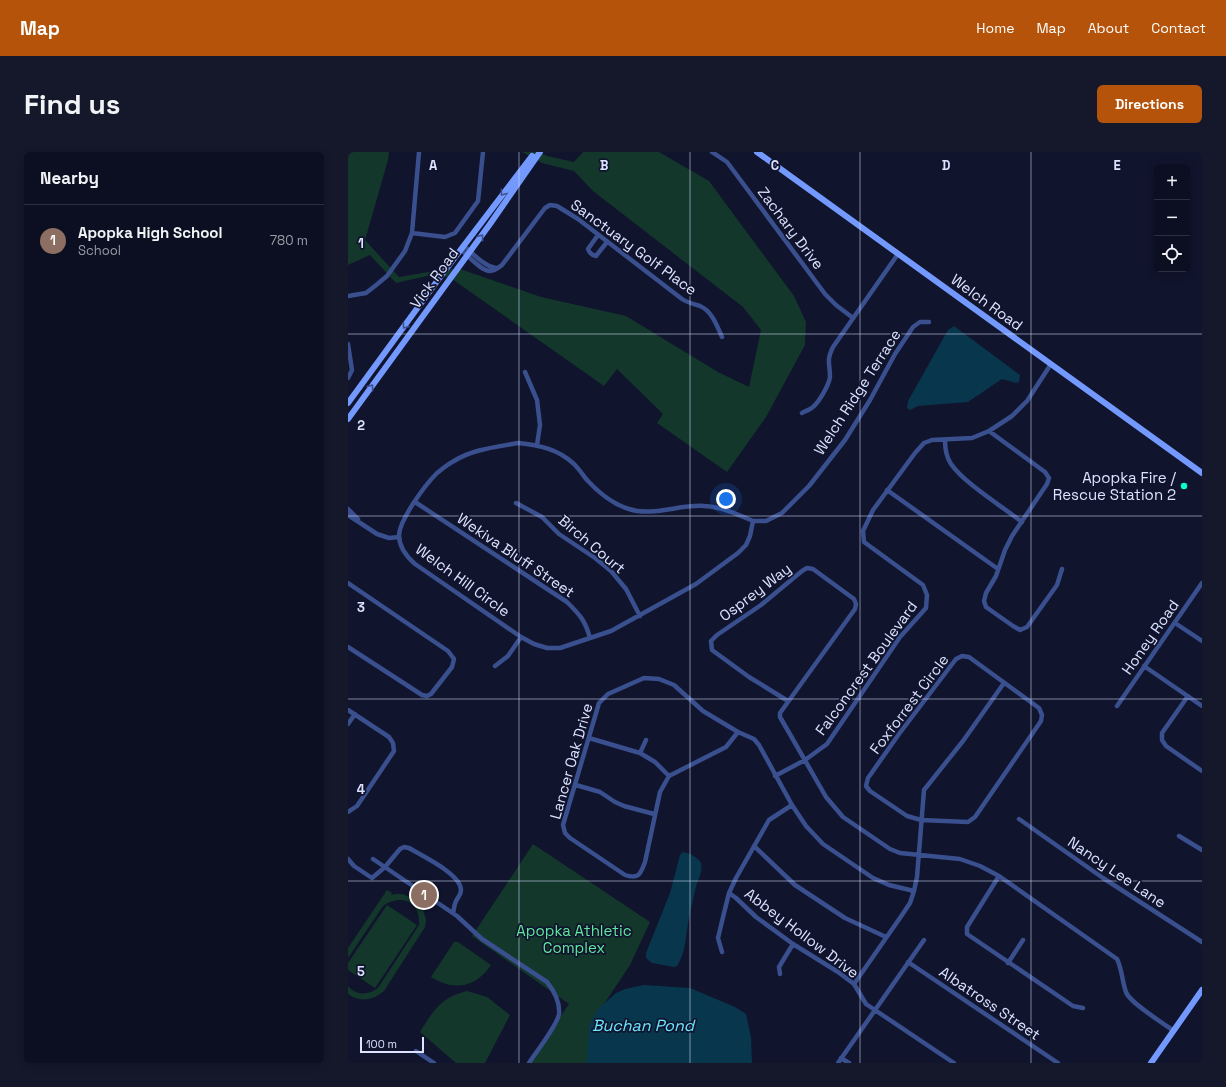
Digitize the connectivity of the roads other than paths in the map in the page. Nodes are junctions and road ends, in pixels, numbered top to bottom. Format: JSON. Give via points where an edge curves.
{"nodes":[{"id":1,"x":419,"y":152,"type":"edge"},
{"id":2,"x":483,"y":152,"type":"edge"},
{"id":3,"x":536,"y":152,"type":"edge"},
{"id":4,"x":540,"y":152,"type":"edge"},
{"id":5,"x":712,"y":152,"type":"edge"},
{"id":6,"x":758,"y":152,"type":"edge"},
{"id":7,"x":412,"y":232,"type":"junction"},
{"id":8,"x":598,"y":235,"type":"junction"},
{"id":9,"x":607,"y":242,"type":"junction"},
{"id":10,"x":463,"y":248,"type":"junction"},
{"id":11,"x":469,"y":253,"type":"junction"},
{"id":12,"x":898,"y":254,"type":"junction"},
{"id":13,"x":487,"y":264,"type":"junction"},
{"id":14,"x":498,"y":268,"type":"junction"},
{"id":15,"x":484,"y":269,"type":"junction"},
{"id":16,"x":348,"y":296,"type":"edge"},
{"id":17,"x":853,"y":318,"type":"junction"},
{"id":18,"x":929,"y":322,"type":"dead end"},
{"id":19,"x":722,"y":337,"type":"dead end"},
{"id":20,"x":348,"y":344,"type":"edge"},
{"id":21,"x":1051,"y":364,"type":"junction"},
{"id":22,"x":525,"y":372,"type":"dead end"},
{"id":23,"x":348,"y":378,"type":"edge"},
{"id":24,"x":348,"y":403,"type":"edge"},
{"id":25,"x":802,"y":413,"type":"dead end"},
{"id":26,"x":348,"y":419,"type":"edge"},
{"id":27,"x":989,"y":431,"type":"junction"},
{"id":28,"x":945,"y":440,"type":"junction"},
{"id":29,"x":537,"y":445,"type":"junction"},
{"id":30,"x":1202,"y":473,"type":"edge"},
{"id":31,"x":887,"y":490,"type":"junction"},
{"id":32,"x":415,"y":502,"type":"junction"},
{"id":33,"x":516,"y":503,"type":"dead end"},
{"id":34,"x":348,"y":509,"type":"edge"},
{"id":35,"x":348,"y":515,"type":"edge"},
{"id":36,"x":753,"y":521,"type":"junction"},
{"id":37,"x":1022,"y":522,"type":"junction"},
{"id":38,"x":365,"y":526,"type":"junction"},
{"id":39,"x":399,"y":537,"type":"junction"},
{"id":40,"x":998,"y":569,"type":"junction"},
{"id":41,"x":1062,"y":569,"type":"dead end"},
{"id":42,"x":348,"y":583,"type":"edge"},
{"id":43,"x":1202,"y":583,"type":"edge"},
{"id":44,"x":640,"y":616,"type":"junction"},
{"id":45,"x":1175,"y":623,"type":"junction"},
{"id":46,"x":521,"y":637,"type":"junction"},
{"id":47,"x":590,"y":638,"type":"junction"},
{"id":48,"x":1202,"y":641,"type":"edge"},
{"id":49,"x":348,"y":647,"type":"edge"},
{"id":50,"x":495,"y":666,"type":"dead end"},
{"id":51,"x":1144,"y":666,"type":"junction"},
{"id":52,"x":1004,"y":683,"type":"junction"},
{"id":53,"x":1188,"y":696,"type":"junction"},
{"id":54,"x":788,"y":701,"type":"junction"},
{"id":55,"x":1117,"y":706,"type":"dead end"},
{"id":56,"x":1202,"y":706,"type":"edge"},
{"id":57,"x":348,"y":710,"type":"edge"},
{"id":58,"x":355,"y":714,"type":"junction"},
{"id":59,"x":348,"y":724,"type":"edge"},
{"id":60,"x":738,"y":732,"type":"junction"},
{"id":61,"x":589,"y":738,"type":"junction"},
{"id":62,"x":646,"y":740,"type":"dead end"},
{"id":63,"x":640,"y":753,"type":"junction"},
{"id":64,"x":805,"y":760,"type":"junction"},
{"id":65,"x":1202,"y":771,"type":"edge"},
{"id":66,"x":669,"y":776,"type":"junction"},
{"id":67,"x":775,"y":776,"type":"junction"},
{"id":68,"x":576,"y":785,"type":"junction"},
{"id":69,"x":792,"y":805,"type":"junction"},
{"id":70,"x":348,"y":812,"type":"edge"},
{"id":71,"x":654,"y":814,"type":"junction"},
{"id":72,"x":1019,"y":819,"type":"dead end"},
{"id":73,"x":921,"y":820,"type":"junction"},
{"id":74,"x":1179,"y":836,"type":"dead end"},
{"id":75,"x":754,"y":846,"type":"junction"},
{"id":76,"x":1202,"y":850,"type":"edge"},
{"id":77,"x":918,"y":856,"type":"junction"},
{"id":78,"x":348,"y":859,"type":"edge"},
{"id":79,"x":373,"y":859,"type":"dead end"},
{"id":80,"x":385,"y":867,"type":"junction"},
{"id":81,"x":999,"y":876,"type":"junction"},
{"id":82,"x":914,"y":892,"type":"junction"},
{"id":83,"x":729,"y":893,"type":"junction"},
{"id":84,"x":453,"y":914,"type":"junction"},
{"id":85,"x":886,"y":937,"type":"junction"},
{"id":86,"x":924,"y":940,"type":"dead end"},
{"id":87,"x":1023,"y":940,"type":"dead end"},
{"id":88,"x":1202,"y":942,"type":"edge"},
{"id":89,"x":793,"y":944,"type":"junction"},
{"id":90,"x":722,"y":952,"type":"dead end"},
{"id":91,"x":908,"y":962,"type":"junction"},
{"id":92,"x":1008,"y":963,"type":"junction"},
{"id":93,"x":780,"y":974,"type":"dead end"},
{"id":94,"x":854,"y":984,"type":"junction"},
{"id":95,"x":1202,"y":990,"type":"edge"},
{"id":96,"x":1083,"y":1008,"type":"dead end"},
{"id":97,"x":875,"y":1010,"type":"junction"},
{"id":98,"x":1174,"y":1031,"type":"junction"},
{"id":99,"x":416,"y":1051,"type":"dead end"},
{"id":100,"x":841,"y":1058,"type":"junction"},
{"id":101,"x":434,"y":1063,"type":"edge"},
{"id":102,"x":529,"y":1063,"type":"edge"},
{"id":103,"x":838,"y":1063,"type":"edge"},
{"id":104,"x":849,"y":1063,"type":"edge"},
{"id":105,"x":954,"y":1063,"type":"edge"},
{"id":106,"x":1058,"y":1063,"type":"edge"},
{"id":107,"x":1151,"y":1063,"type":"edge"}],
"edges":[{"from":1,"to":7,"type":"street"},
{"from":2,"to":7,"type":"street","via":[[478,201],[455,233],[445,237]]},
{"from":3,"to":10,"type":"street","name":"Vick Road","one_way":true},
{"from":11,"to":4,"type":"street","name":"Vick Road","one_way":true},
{"from":5,"to":17,"type":"street","name":"Zachary Drive","via":[[727,162],[826,294]]},
{"from":6,"to":12,"type":"street","name":"Welch Road"},
{"from":7,"to":16,"type":"street","via":[[405,251],[386,276],[366,293]]},
{"from":8,"to":9,"type":"street","name":"Sanctuary Golf Place"},
{"from":8,"to":9,"type":"street","via":[[588,249],[592,255],[596,256]]},
{"from":8,"to":14,"type":"street","name":"Sanctuary Golf Place","via":[[557,206],[550,205]]},
{"from":9,"to":19,"type":"street","name":"Sanctuary Golf Place","via":[[682,299],[706,309]]},
{"from":10,"to":11,"type":"street"},
{"from":10,"to":24,"type":"street","name":"Vick Road","one_way":true},
{"from":11,"to":13,"type":"street"},
{"from":11,"to":15,"type":"street"},
{"from":26,"to":11,"type":"street","name":"Vick Road","one_way":true},
{"from":12,"to":17,"type":"street"},
{"from":12,"to":21,"type":"street","name":"Welch Road"},
{"from":13,"to":14,"type":"street"},
{"from":13,"to":15,"type":"street"},
{"from":14,"to":15,"type":"street","via":[[490,271]]},
{"from":17,"to":25,"type":"street","via":[[829,355],[830,375],[826,389],[813,407]]},
{"from":18,"to":36,"type":"street","name":"Welch Ridge Terrace","via":[[920,322],[913,327],[845,440],[809,486],[782,513],[766,521]]},
{"from":20,"to":23,"type":"street","via":[[352,370]]},
{"from":21,"to":27,"type":"street","name":"Falconcrest Boulevard","via":[[1027,401],[1012,416]]},
{"from":21,"to":30,"type":"street","name":"Welch Road"},
{"from":22,"to":29,"type":"street","via":[[537,400],[540,425]]},
{"from":27,"to":28,"type":"street","name":"Falconcrest Boulevard","via":[[972,438]]},
{"from":27,"to":37,"type":"street","via":[[1045,472],[1049,478]]},
{"from":28,"to":31,"type":"street","name":"Falconcrest Boulevard","via":[[924,443]]},
{"from":28,"to":37,"type":"street","via":[[951,464],[968,481]]},
{"from":29,"to":32,"type":"street","name":"Welch Hill Circle","via":[[518,443],[472,452],[438,473]]},
{"from":29,"to":36,"type":"street","name":"Welch Hill Circle","via":[[561,454],[574,464],[600,493],[630,510],[650,512],[703,506],[723,508]]},
{"from":31,"to":40,"type":"street"},
{"from":31,"to":64,"type":"street","name":"Falconcrest Boulevard","via":[[872,510],[863,531],[864,542],[923,585],[927,595],[926,608],[900,637],[827,744]]},
{"from":32,"to":39,"type":"street","name":"Welch Hill Circle","via":[[404,520]]},
{"from":32,"to":47,"type":"street","name":"Wekiva Bluff Street","via":[[567,602],[586,624]]},
{"from":33,"to":44,"type":"street","name":"Birch Court","via":[[542,517],[559,534],[611,571],[626,589]]},
{"from":34,"to":38,"type":"street"},
{"from":35,"to":38,"type":"street"},
{"from":36,"to":44,"type":"street","name":"Welch Hill Circle","via":[[748,541],[738,553],[696,584]]},
{"from":37,"to":40,"type":"street","via":[[1012,536]]},
{"from":38,"to":39,"type":"street","via":[[389,538]]},
{"from":39,"to":46,"type":"street","name":"Welch Hill Circle","via":[[406,555],[415,564]]},
{"from":40,"to":41,"type":"street","via":[[984,601],[986,606],[1020,630],[1028,627],[1057,585]]},
{"from":42,"to":49,"type":"street","via":[[448,651],[454,659],[452,666],[427,696]]},
{"from":43,"to":45,"type":"street","name":"Honey Road"},
{"from":44,"to":47,"type":"street","name":"Welch Hill Circle","via":[[612,631]]},
{"from":45,"to":48,"type":"street"},
{"from":45,"to":51,"type":"street","name":"Honey Road"},
{"from":46,"to":47,"type":"street","name":"Welch Hill Circle","via":[[547,648],[560,648]]},
{"from":46,"to":50,"type":"street","via":[[508,656]]},
{"from":51,"to":53,"type":"street"},
{"from":51,"to":55,"type":"street","name":"Honey Road"},
{"from":52,"to":73,"type":"street","via":[[924,790]]},
{"from":52,"to":73,"type":"street","name":"Foxforrest Circle","via":[[1039,708],[1041,721],[975,817],[968,822]]},
{"from":52,"to":73,"type":"street","name":"Foxforrest Circle","via":[[969,657],[962,656],[956,659],[868,778],[866,786],[870,792],[907,816]]},
{"from":53,"to":56,"type":"street"},
{"from":53,"to":65,"type":"street","via":[[1162,733],[1162,740],[1166,746]]},
{"from":54,"to":54,"type":"street","name":"Osprey Way","via":[[855,609],[856,604],[854,599],[813,569],[807,568],[711,641],[712,650]]},
{"from":54,"to":64,"type":"street","name":"Osprey Way","via":[[780,717]]},
{"from":57,"to":58,"type":"street"},
{"from":58,"to":59,"type":"street"},
{"from":58,"to":70,"type":"street","via":[[389,737],[394,751],[357,806]]},
{"from":60,"to":61,"type":"street","name":"Lancer Oak Drive","via":[[703,711],[674,685],[659,679],[644,678],[608,694],[599,703]]},
{"from":60,"to":66,"type":"street","via":[[726,747]]},
{"from":60,"to":67,"type":"street","name":"Lancer Oak Drive","via":[[754,739]]},
{"from":61,"to":63,"type":"street"},
{"from":61,"to":68,"type":"street","name":"Lancer Oak Drive"},
{"from":62,"to":63,"type":"street"},
{"from":63,"to":66,"type":"street","via":[[655,762]]},
{"from":64,"to":67,"type":"street","name":"Falconcrest Boulevard"},
{"from":64,"to":77,"type":"street","via":[[826,797],[843,817],[890,849]]},
{"from":66,"to":71,"type":"street","name":"Lancer Oak Drive","via":[[660,792]]},
{"from":67,"to":69,"type":"street","name":"Lancer Oak Drive"},
{"from":68,"to":71,"type":"street","via":[[600,792],[624,806]]},
{"from":68,"to":71,"type":"street","name":"Lancer Oak Drive","via":[[563,825],[565,833],[632,878],[637,877],[645,862]]},
{"from":69,"to":75,"type":"street","via":[[769,820]]},
{"from":69,"to":82,"type":"street","name":"Lancer Oak Drive","via":[[806,826],[823,844],[873,878]]},
{"from":72,"to":88,"type":"street","name":"Nancy Lee Lane","via":[[1103,878]]},
{"from":73,"to":77,"type":"street"},
{"from":74,"to":76,"type":"street"},
{"from":75,"to":83,"type":"street"},
{"from":75,"to":85,"type":"street","via":[[795,885],[845,918]]},
{"from":77,"to":81,"type":"street","via":[[960,859]]},
{"from":77,"to":82,"type":"street"},
{"from":78,"to":80,"type":"street","via":[[372,878]]},
{"from":79,"to":80,"type":"street"},
{"from":80,"to":84,"type":"street"},
{"from":80,"to":84,"type":"street","via":[[404,847],[448,872],[461,886]]},
{"from":81,"to":92,"type":"street","via":[[966,931]]},
{"from":81,"to":98,"type":"street","via":[[1117,959],[1126,994]]},
{"from":82,"to":85,"type":"street","via":[[910,903]]},
{"from":83,"to":89,"type":"street","name":"Abbey Hollow Drive"},
{"from":83,"to":90,"type":"street","via":[[718,938]]},
{"from":84,"to":102,"type":"street","via":[[482,939],[547,982],[554,991],[559,1016]]},
{"from":85,"to":94,"type":"street"},
{"from":86,"to":91,"type":"street"},
{"from":87,"to":92,"type":"street"},
{"from":89,"to":93,"type":"street","via":[[780,967]]},
{"from":89,"to":94,"type":"street","name":"Abbey Hollow Drive"},
{"from":91,"to":97,"type":"street"},
{"from":91,"to":106,"type":"street","name":"Albatross Street"},
{"from":92,"to":96,"type":"street","via":[[1073,1006]]},
{"from":94,"to":97,"type":"street","name":"Abbey Hollow Drive","via":[[866,1004]]},
{"from":95,"to":98,"type":"street"},
{"from":97,"to":100,"type":"street"},
{"from":97,"to":105,"type":"street","name":"Abbey Hollow Drive"},
{"from":98,"to":107,"type":"street"},
{"from":99,"to":101,"type":"street"},
{"from":100,"to":103,"type":"street"},
{"from":100,"to":104,"type":"street"}]}
